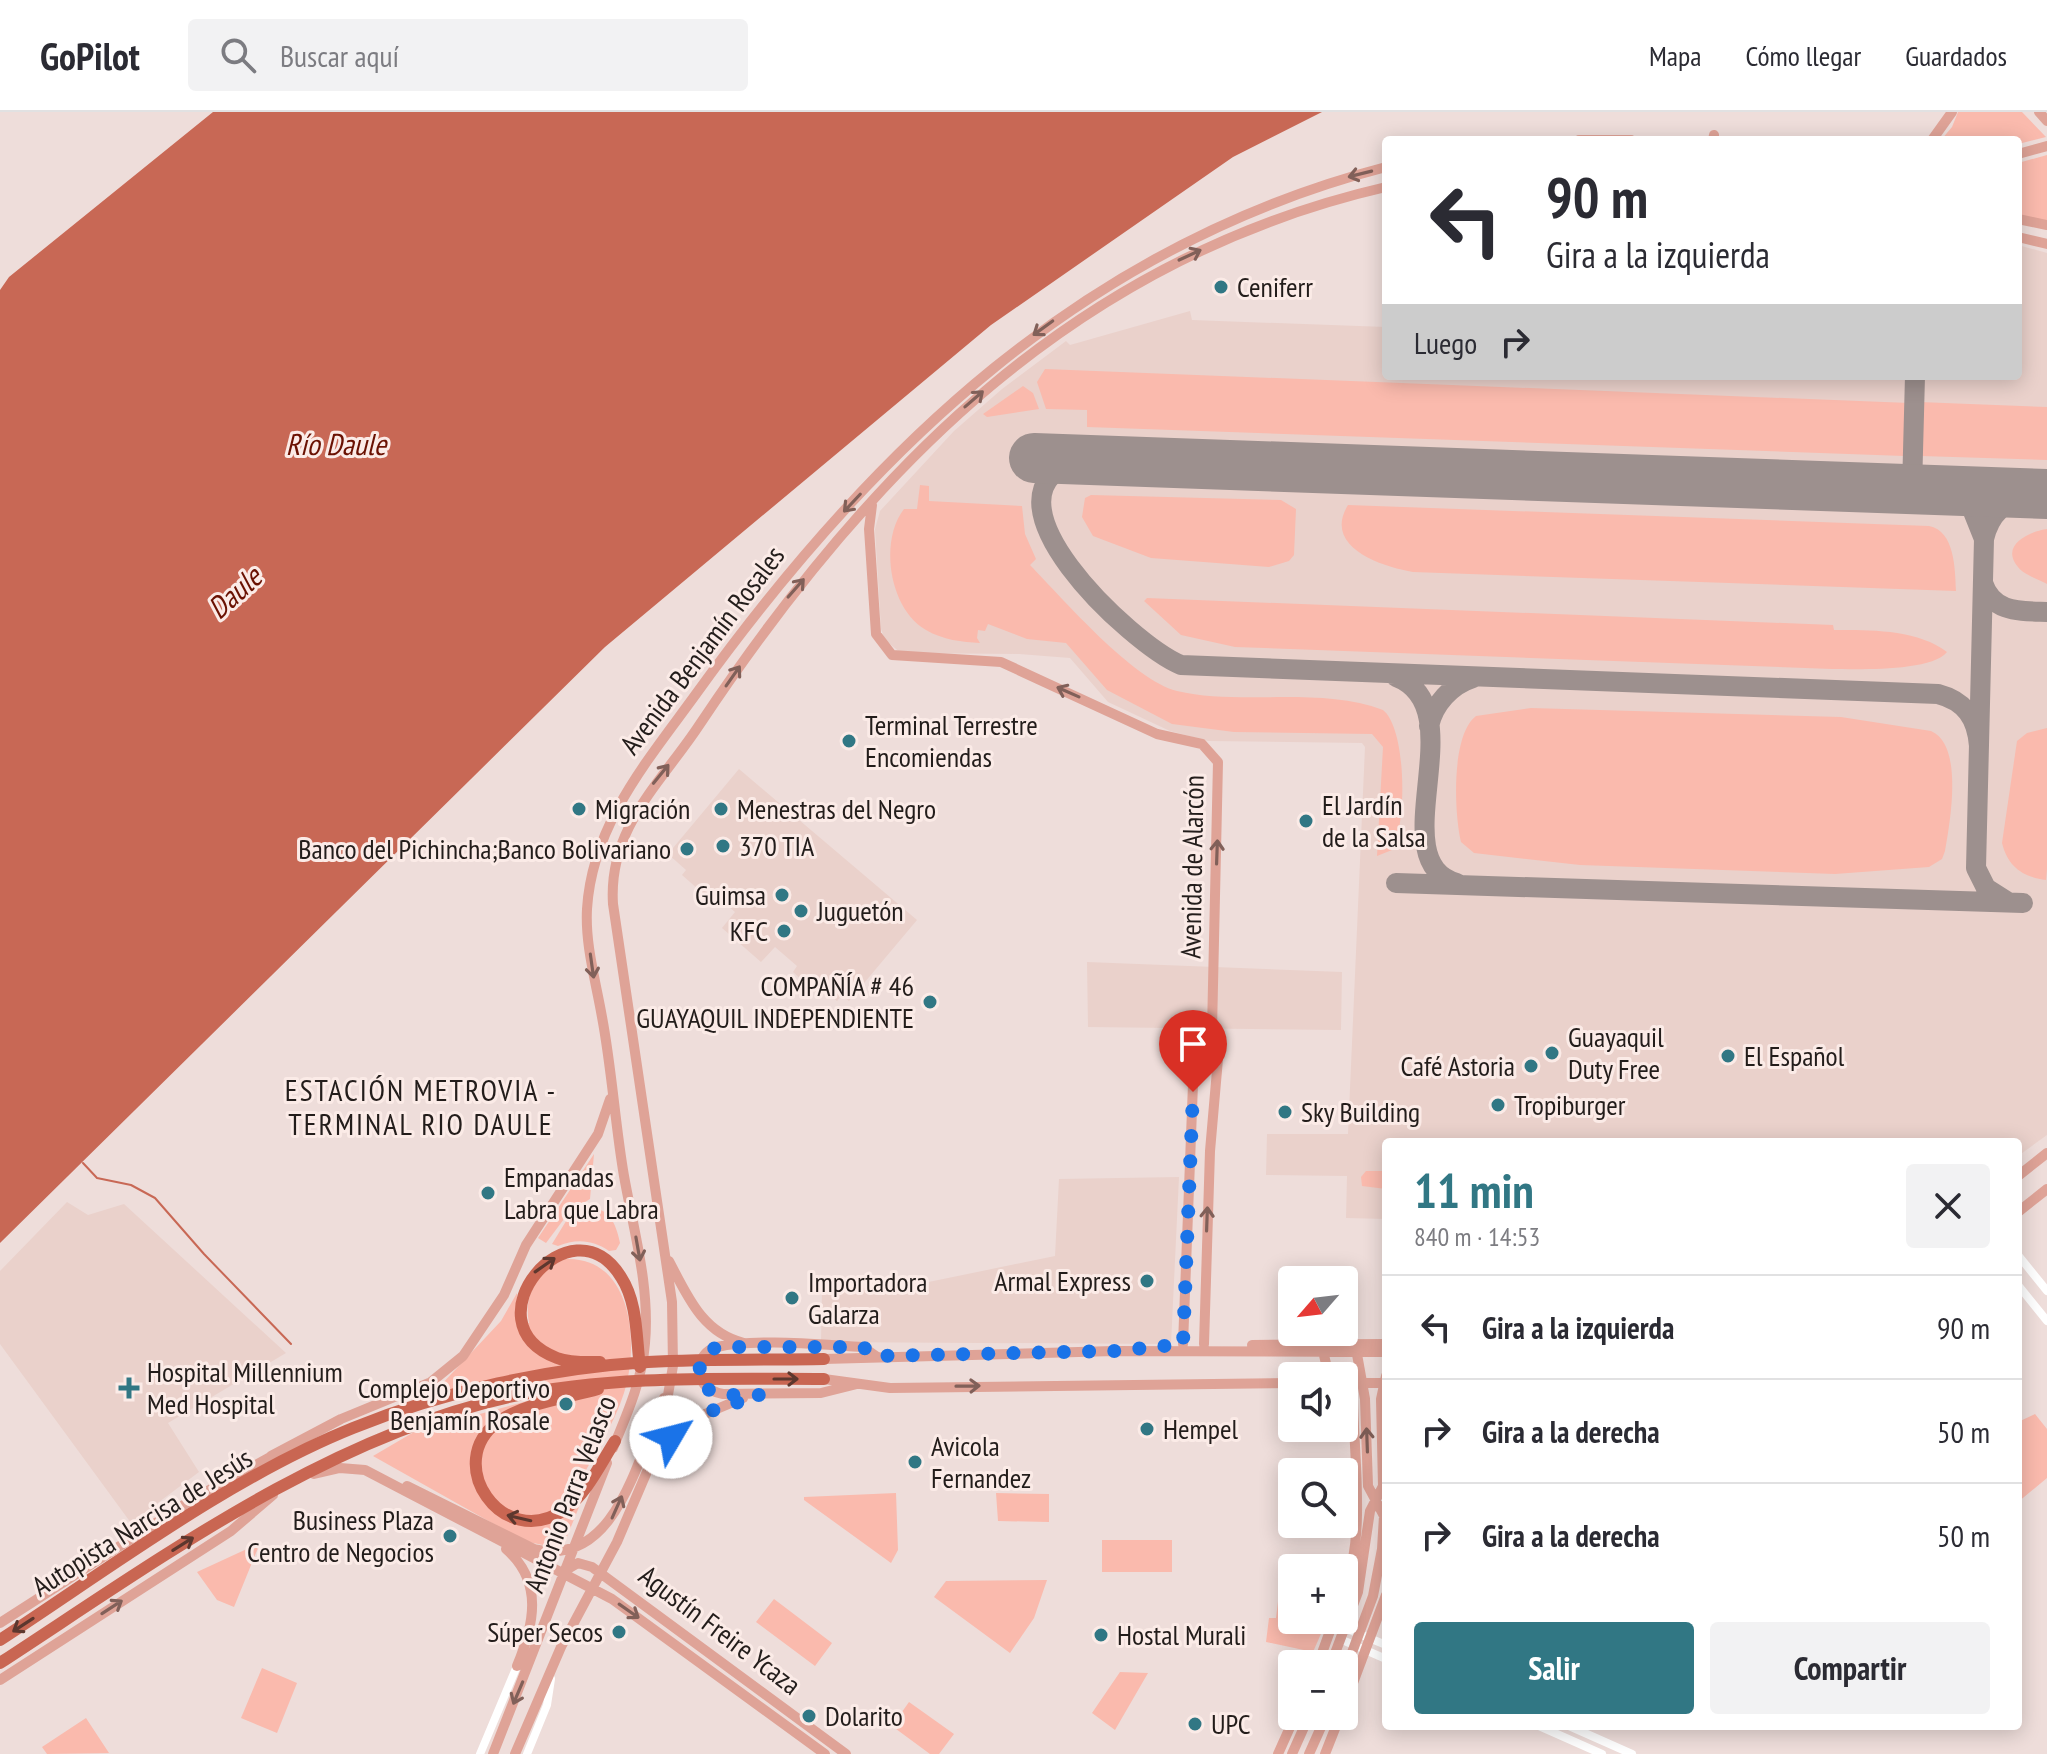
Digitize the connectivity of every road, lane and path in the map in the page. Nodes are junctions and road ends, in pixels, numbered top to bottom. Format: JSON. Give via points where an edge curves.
{"nodes":[{"id":1,"x":1952,"y":112,"type":"edge"},
{"id":2,"x":2039,"y":112,"type":"edge"},
{"id":3,"x":2047,"y":121,"type":"edge"},
{"id":4,"x":1935,"y":136,"type":"edge"},
{"id":5,"x":2047,"y":146,"type":"edge"},
{"id":6,"x":2022,"y":153,"type":"edge"},
{"id":7,"x":1382,"y":168,"type":"edge"},
{"id":8,"x":1382,"y":188,"type":"edge"},
{"id":9,"x":2022,"y":220,"type":"edge"},
{"id":10,"x":2047,"y":225,"type":"edge"},
{"id":11,"x":2022,"y":238,"type":"edge"},
{"id":12,"x":2047,"y":244,"type":"edge"},
{"id":13,"x":874,"y":499,"type":"junction"},
{"id":14,"x":1217,"y":1059,"type":"junction"},
{"id":15,"x":1191,"y":1063,"type":"junction"},
{"id":16,"x":612,"y":1089,"type":"junction"},
{"id":17,"x":2047,"y":1153,"type":"edge"},
{"id":18,"x":2022,"y":1173,"type":"edge"},
{"id":19,"x":2047,"y":1189,"type":"edge"},
{"id":20,"x":2022,"y":1209,"type":"edge"},
{"id":21,"x":665,"y":1254,"type":"junction"},
{"id":22,"x":2022,"y":1260,"type":"edge"},
{"id":23,"x":2022,"y":1290,"type":"edge"},
{"id":24,"x":2047,"y":1291,"type":"edge"},
{"id":25,"x":1185,"y":1297,"type":"junction"},
{"id":26,"x":1204,"y":1297,"type":"junction"},
{"id":27,"x":2047,"y":1321,"type":"edge"},
{"id":28,"x":1278,"y":1343,"type":"edge"},
{"id":29,"x":1358,"y":1343,"type":"edge"},
{"id":30,"x":1204,"y":1344,"type":"junction"},
{"id":31,"x":1382,"y":1344,"type":"edge"},
{"id":32,"x":754,"y":1345,"type":"junction"},
{"id":33,"x":1356,"y":1346,"type":"edge"},
{"id":34,"x":1184,"y":1347,"type":"junction"},
{"id":35,"x":1382,"y":1352,"type":"edge"},
{"id":36,"x":876,"y":1356,"type":"junction"},
{"id":37,"x":824,"y":1359,"type":"joint"},
{"id":38,"x":627,"y":1364,"type":"junction"},
{"id":39,"x":640,"y":1373,"type":"junction"},
{"id":40,"x":824,"y":1379,"type":"joint"},
{"id":41,"x":624,"y":1382,"type":"junction"},
{"id":42,"x":859,"y":1383,"type":"junction"},
{"id":43,"x":1358,"y":1383,"type":"edge"},
{"id":44,"x":1382,"y":1383,"type":"edge"},
{"id":45,"x":670,"y":1385,"type":"junction"},
{"id":46,"x":1176,"y":1385,"type":"junction"},
{"id":47,"x":1278,"y":1386,"type":"edge"},
{"id":48,"x":1278,"y":1387,"type":"edge"},
{"id":49,"x":1382,"y":1394,"type":"edge"},
{"id":50,"x":760,"y":1395,"type":"junction"},
{"id":51,"x":354,"y":1428,"type":"junction"},
{"id":52,"x":615,"y":1441,"type":"junction"},
{"id":53,"x":1352,"y":1442,"type":"edge"},
{"id":54,"x":1382,"y":1442,"type":"edge"},
{"id":55,"x":271,"y":1456,"type":"junction"},
{"id":56,"x":365,"y":1470,"type":"junction"},
{"id":57,"x":646,"y":1473,"type":"junction"},
{"id":58,"x":298,"y":1480,"type":"junction"},
{"id":59,"x":284,"y":1487,"type":"junction"},
{"id":60,"x":1382,"y":1488,"type":"edge"},
{"id":61,"x":1376,"y":1501,"type":"junction"},
{"id":62,"x":1382,"y":1512,"type":"edge"},
{"id":63,"x":499,"y":1542,"type":"junction"},
{"id":64,"x":1382,"y":1549,"type":"edge"},
{"id":65,"x":1352,"y":1554,"type":"edge"},
{"id":66,"x":599,"y":1572,"type":"junction"},
{"id":67,"x":561,"y":1573,"type":"junction"},
{"id":68,"x":591,"y":1587,"type":"junction"},
{"id":69,"x":1358,"y":1592,"type":"edge"},
{"id":70,"x":1382,"y":1606,"type":"edge"},
{"id":71,"x":0,"y":1623,"type":"edge"},
{"id":72,"x":543,"y":1633,"type":"junction"},
{"id":73,"x":1344,"y":1634,"type":"edge"},
{"id":74,"x":1370,"y":1638,"type":"junction"},
{"id":75,"x":1357,"y":1639,"type":"junction"},
{"id":76,"x":0,"y":1640,"type":"edge"},
{"id":77,"x":1382,"y":1643,"type":"edge"},
{"id":78,"x":561,"y":1647,"type":"junction"},
{"id":79,"x":1353,"y":1650,"type":"edge"},
{"id":80,"x":1366,"y":1650,"type":"junction"},
{"id":81,"x":1382,"y":1657,"type":"edge"},
{"id":82,"x":0,"y":1663,"type":"edge"},
{"id":83,"x":517,"y":1666,"type":"junction"},
{"id":84,"x":1358,"y":1671,"type":"edge"},
{"id":85,"x":0,"y":1680,"type":"edge"},
{"id":86,"x":1289,"y":1730,"type":"edge"},
{"id":87,"x":1303,"y":1730,"type":"edge"},
{"id":88,"x":1320,"y":1730,"type":"edge"},
{"id":89,"x":1334,"y":1730,"type":"edge"},
{"id":90,"x":1548,"y":1730,"type":"edge"},
{"id":91,"x":1578,"y":1730,"type":"edge"},
{"id":92,"x":480,"y":1754,"type":"edge"},
{"id":93,"x":493,"y":1754,"type":"edge"},
{"id":94,"x":515,"y":1754,"type":"edge"},
{"id":95,"x":527,"y":1754,"type":"edge"},
{"id":96,"x":825,"y":1754,"type":"edge"},
{"id":97,"x":846,"y":1754,"type":"edge"},
{"id":98,"x":1278,"y":1754,"type":"edge"},
{"id":99,"x":1292,"y":1754,"type":"edge"},
{"id":100,"x":1309,"y":1754,"type":"edge"},
{"id":101,"x":1325,"y":1754,"type":"edge"},
{"id":102,"x":1602,"y":1754,"type":"edge"},
{"id":103,"x":1632,"y":1754,"type":"edge"}],
"edges":[{"from":1,"to":4,"type":"main road"},
{"from":2,"to":3,"type":"main road"},
{"from":5,"to":6,"type":"main road"},
{"from":7,"to":16,"type":"main road","name":"Avenida Benjamín Rosales","one_way":true,"via":[[1291,195],[1229,222],[1171,249],[1051,322],[952,401],[755,611],[633,782],[598,852],[588,927]]},
{"from":13,"to":8,"type":"main road","name":"Avenida Benjamín Rosales","one_way":true,"via":[[1008,370],[1114,295],[1232,235],[1311,206]]},
{"from":9,"to":10,"type":"main road"},
{"from":11,"to":12,"type":"main road"},
{"from":14,"to":13,"type":"main road","name":"Avenida de Alarcón","one_way":true,"via":[[1212,1033],[1220,773],[1215,757],[1202,744],[1157,734],[1001,662],[892,655],[878,640],[875,627],[869,529]]},
{"from":21,"to":13,"type":"main road","name":"Avenida Benjamín Rosales","one_way":true,"via":[[613,904],[619,852],[639,805],[783,603]]},
{"from":14,"to":15,"type":"main road","via":[[1204,1073]]},
{"from":14,"to":15,"type":"main road","via":[[1211,1047],[1202,1045],[1194,1050]]},
{"from":26,"to":14,"type":"main road","name":"Avenida de Alarcón","one_way":true},
{"from":15,"to":25,"type":"main road"},
{"from":16,"to":39,"type":"main road","name":"Avenida Benjamín Rosales","one_way":true,"via":[[645,1289]]},
{"from":16,"to":55,"type":"main road","via":[[598,1134],[533,1233],[510,1285],[463,1356],[431,1382],[341,1419]]},
{"from":17,"to":18,"type":"main road"},
{"from":19,"to":20,"type":"main road"},
{"from":21,"to":32,"type":"main road","via":[[704,1320],[725,1336]]},
{"from":21,"to":45,"type":"main road","name":"Avenida Benjamín Rosales","via":[[674,1334]]},
{"from":22,"to":24,"type":"street"},
{"from":23,"to":27,"type":"street"},
{"from":25,"to":26,"type":"main road"},
{"from":25,"to":34,"type":"main road"},
{"from":26,"to":30,"type":"main road","name":"Avenida de Alarcón"},
{"from":28,"to":30,"type":"main road"},
{"from":29,"to":31,"type":"main road"},
{"from":30,"to":34,"type":"main road"},
{"from":32,"to":36,"type":"main road","via":[[863,1347]]},
{"from":32,"to":50,"type":"main road","via":[[712,1349],[699,1370],[702,1382],[715,1393]]},
{"from":61,"to":33,"type":"main road","one_way":true,"via":[[1368,1486],[1365,1399]]},
{"from":34,"to":35,"type":"main road"},
{"from":34,"to":36,"type":"main road"},
{"from":36,"to":37,"type":"main road","name":"Autopista Narcisa de Jesús"},
{"from":37,"to":38,"type":"highway","name":"Autopista Narcisa de Jesús"},
{"from":38,"to":39,"type":"highway","one_way":true,"via":[[556,1358],[540,1348],[528,1333],[522,1306],[534,1272],[568,1253],[595,1256],[617,1271],[630,1297]]},
{"from":38,"to":51,"type":"highway","name":"Autopista Narcisa de Jesús","via":[[510,1383]]},
{"from":39,"to":52,"type":"main road","name":"Antonio Parra Velasco"},
{"from":41,"to":40,"type":"highway","name":"Autopista Narcisa de Jesús","one_way":true},
{"from":40,"to":42,"type":"main road","name":"Autopista Narcisa de Jesús"},
{"from":52,"to":41,"type":"highway","one_way":true,"via":[[570,1505],[546,1519],[518,1520],[500,1512],[486,1498],[478,1478],[480,1443],[506,1417]]},
{"from":41,"to":58,"type":"highway","name":"Autopista Narcisa de Jesús","via":[[511,1397],[401,1429]]},
{"from":42,"to":46,"type":"main road","name":"Autopista Narcisa de Jesús","one_way":true,"via":[[890,1388]]},
{"from":42,"to":50,"type":"main road","via":[[821,1393]]},
{"from":43,"to":44,"type":"main road"},
{"from":56,"to":45,"type":"main road","one_way":true,"via":[[534,1549],[574,1549],[608,1525]]},
{"from":45,"to":57,"type":"main road","name":"Antonio Parra Velasco","via":[[664,1428]]},
{"from":46,"to":47,"type":"main road"},
{"from":46,"to":48,"type":"main road","via":[[1204,1390]]},
{"from":49,"to":54,"type":"main road"},
{"from":50,"to":57,"type":"main road","via":[[693,1419],[671,1437]]},
{"from":51,"to":55,"type":"main road","name":"Autopista Narcisa de Jesús"},
{"from":51,"to":76,"type":"highway","name":"Autopista Narcisa de Jesús","one_way":true,"via":[[214,1502]]},
{"from":52,"to":67,"type":"main road","name":"Antonio Parra Velasco"},
{"from":53,"to":65,"type":"main road"},
{"from":55,"to":71,"type":"main road","name":"Autopista Narcisa de Jesús","via":[[193,1499]]},
{"from":56,"to":58,"type":"main road","via":[[340,1468]]},
{"from":56,"to":63,"type":"main road","name":"Agustín Freire Ycaza"},
{"from":57,"to":66,"type":"main road","name":"Antonio Parra Velasco"},
{"from":58,"to":59,"type":"highway","name":"Autopista Narcisa de Jesús"},
{"from":82,"to":59,"type":"highway","name":"Autopista Narcisa de Jesús","one_way":true,"via":[[212,1526]]},
{"from":85,"to":59,"type":"main road","name":"Autopista Narcisa de Jesús","one_way":true,"via":[[231,1531]]},
{"from":60,"to":61,"type":"main road"},
{"from":61,"to":62,"type":"main road"},
{"from":61,"to":69,"type":"main road"},
{"from":63,"to":67,"type":"main road","name":"Agustín Freire Ycaza"},
{"from":63,"to":83,"type":"main road","via":[[525,1573],[533,1602],[530,1635]]},
{"from":64,"to":75,"type":"main road"},
{"from":66,"to":67,"type":"main road","name":"Agustín Freire Ycaza","via":[[578,1563]]},
{"from":66,"to":68,"type":"main road","name":"Antonio Parra Velasco"},
{"from":66,"to":97,"type":"main road","name":"Agustín Freire Ycaza"},
{"from":67,"to":68,"type":"main road","name":"Agustín Freire Ycaza"},
{"from":67,"to":72,"type":"main road","name":"Antonio Parra Velasco"},
{"from":68,"to":78,"type":"main road","name":"Antonio Parra Velasco"},
{"from":68,"to":96,"type":"main road","name":"Agustín Freire Ycaza","one_way":true},
{"from":70,"to":74,"type":"main road"},
{"from":72,"to":83,"type":"main road"},
{"from":72,"to":93,"type":"main road","name":"Antonio Parra Velasco","one_way":true},
{"from":73,"to":75,"type":"street"},
{"from":74,"to":75,"type":"street"},
{"from":74,"to":77,"type":"street"},
{"from":74,"to":80,"type":"main road"},
{"from":75,"to":79,"type":"main road"},
{"from":75,"to":80,"type":"street"},
{"from":78,"to":94,"type":"main road","name":"Antonio Parra Velasco"},
{"from":78,"to":95,"type":"street","via":[[547,1705]]},
{"from":80,"to":81,"type":"street"},
{"from":80,"to":84,"type":"main road"},
{"from":83,"to":92,"type":"street"},
{"from":86,"to":98,"type":"main road"},
{"from":87,"to":99,"type":"main road"},
{"from":88,"to":100,"type":"main road"},
{"from":89,"to":101,"type":"main road"},
{"from":90,"to":102,"type":"street"},
{"from":91,"to":103,"type":"street"}]}
